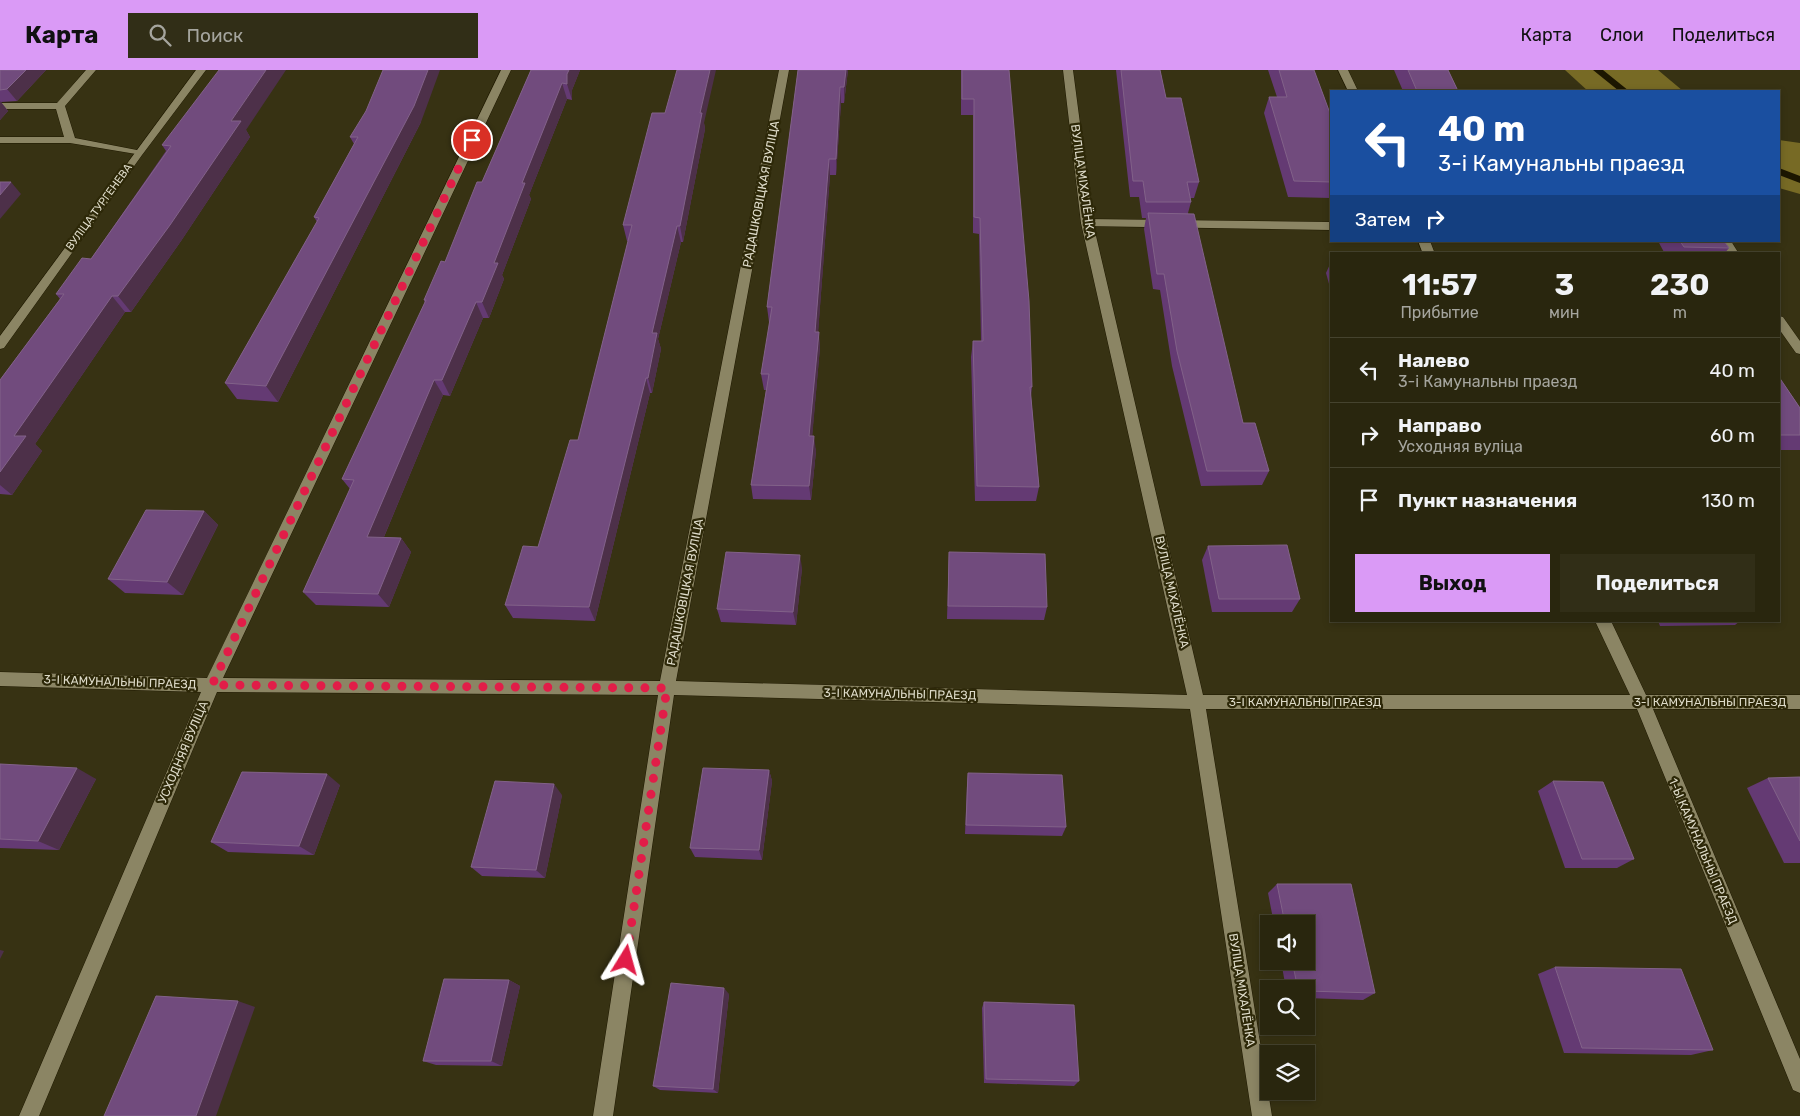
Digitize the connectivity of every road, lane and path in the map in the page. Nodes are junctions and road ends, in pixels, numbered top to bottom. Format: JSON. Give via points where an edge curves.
{"nodes":[{"id":1,"x":91,"y":70,"type":"edge"},
{"id":2,"x":201,"y":70,"type":"edge"},
{"id":3,"x":506,"y":70,"type":"edge"},
{"id":4,"x":784,"y":70,"type":"edge"},
{"id":5,"x":1068,"y":70,"type":"edge"},
{"id":6,"x":1343,"y":70,"type":"edge"},
{"id":7,"x":1353,"y":90,"type":"edge"},
{"id":8,"x":0,"y":106,"type":"edge"},
{"id":9,"x":60,"y":106,"type":"junction"},
{"id":10,"x":0,"y":140,"type":"edge"},
{"id":11,"x":70,"y":140,"type":"junction"},
{"id":12,"x":138,"y":153,"type":"junction"},
{"id":13,"x":1087,"y":223,"type":"junction"},
{"id":14,"x":1330,"y":226,"type":"edge"},
{"id":15,"x":1780,"y":321,"type":"edge"},
{"id":16,"x":0,"y":345,"type":"edge"},
{"id":17,"x":1800,"y":350,"type":"edge"},
{"id":18,"x":1603,"y":622,"type":"edge"},
{"id":19,"x":0,"y":679,"type":"edge"},
{"id":20,"x":212,"y":685,"type":"junction"},
{"id":21,"x":667,"y":688,"type":"junction"},
{"id":22,"x":1197,"y":702,"type":"junction"},
{"id":23,"x":1800,"y":702,"type":"edge"},
{"id":24,"x":1642,"y":703,"type":"junction"},
{"id":25,"x":1800,"y":1083,"type":"edge"},
{"id":26,"x":29,"y":1116,"type":"edge"},
{"id":27,"x":604,"y":1116,"type":"edge"},
{"id":28,"x":1262,"y":1116,"type":"edge"}],
"edges":[{"from":1,"to":9,"type":"street"},
{"from":2,"to":12,"type":"street","name":"ВУЛІЦА ТУРГЕНЕВА"},
{"from":3,"to":20,"type":"street","name":"УСХОДНЯЯ ВУЛІЦА"},
{"from":4,"to":21,"type":"street","name":"РАДАШКОВІЦКАЯ ВУЛІЦА"},
{"from":5,"to":13,"type":"street","name":"ВУЛІЦА МІХАЛЁНКА"},
{"from":6,"to":7,"type":"street"},
{"from":8,"to":9,"type":"street"},
{"from":9,"to":11,"type":"street"},
{"from":10,"to":11,"type":"street"},
{"from":11,"to":12,"type":"street"},
{"from":12,"to":16,"type":"street","name":"ВУЛІЦА ТУРГЕНЕВА"},
{"from":13,"to":14,"type":"street"},
{"from":13,"to":22,"type":"street","name":"ВУЛІЦА МІХАЛЁНКА"},
{"from":15,"to":17,"type":"street"},
{"from":18,"to":24,"type":"street","name":"1-Ы КАМУНАЛЬНЫ ПРАЕЗД"},
{"from":19,"to":20,"type":"street","name":"3-І КАМУНАЛЬНЫ ПРАЕЗД"},
{"from":20,"to":21,"type":"street","name":"3-І КАМУНАЛЬНЫ ПРАЕЗД"},
{"from":20,"to":26,"type":"street","name":"УСХОДНЯЯ ВУЛІЦА"},
{"from":21,"to":22,"type":"street","name":"3-І КАМУНАЛЬНЫ ПРАЕЗД"},
{"from":21,"to":27,"type":"street","name":"РАДАШКОВІЦКАЯ ВУЛІЦА"},
{"from":22,"to":24,"type":"street","name":"3-І КАМУНАЛЬНЫ ПРАЕЗД"},
{"from":22,"to":28,"type":"street","name":"ВУЛІЦА МІХАЛЁНКА"},
{"from":23,"to":24,"type":"street","name":"3-І КАМУНАЛЬНЫ ПРАЕЗД"},
{"from":24,"to":25,"type":"street","name":"1-Ы КАМУНАЛЬНЫ ПРАЕЗД"}]}
